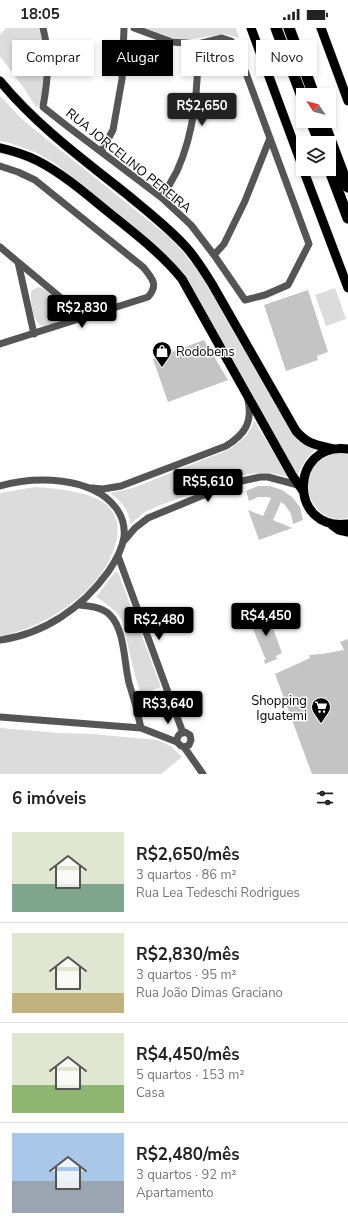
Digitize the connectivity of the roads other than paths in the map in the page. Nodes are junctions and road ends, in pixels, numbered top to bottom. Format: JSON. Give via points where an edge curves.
{"nodes":[{"id":1,"x":43,"y":28,"type":"edge"},
{"id":2,"x":124,"y":28,"type":"edge"},
{"id":3,"x":134,"y":28,"type":"edge"},
{"id":4,"x":251,"y":28,"type":"edge"},
{"id":5,"x":276,"y":28,"type":"edge"},
{"id":6,"x":289,"y":28,"type":"edge"},
{"id":7,"x":321,"y":28,"type":"edge"},
{"id":8,"x":214,"y":40,"type":"edge"},
{"id":9,"x":228,"y":40,"type":"edge"},
{"id":10,"x":181,"y":43,"type":"edge"},
{"id":11,"x":198,"y":76,"type":"edge"},
{"id":12,"x":247,"y":76,"type":"edge"},
{"id":13,"x":0,"y":81,"type":"edge"},
{"id":14,"x":299,"y":88,"type":"edge"},
{"id":15,"x":311,"y":88,"type":"edge"},
{"id":16,"x":348,"y":101,"type":"edge"},
{"id":17,"x":326,"y":128,"type":"edge"},
{"id":18,"x":270,"y":138,"type":"junction"},
{"id":19,"x":0,"y":148,"type":"edge"},
{"id":20,"x":296,"y":149,"type":"edge"},
{"id":21,"x":101,"y":152,"type":"junction"},
{"id":22,"x":0,"y":166,"type":"edge"},
{"id":23,"x":306,"y":176,"type":"edge"},
{"id":24,"x":332,"y":176,"type":"edge"},
{"id":25,"x":348,"y":187,"type":"edge"},
{"id":26,"x":162,"y":198,"type":"junction"},
{"id":27,"x":348,"y":218,"type":"edge"},
{"id":28,"x":0,"y":247,"type":"edge"},
{"id":29,"x":214,"y":255,"type":"junction"},
{"id":30,"x":18,"y":262,"type":"junction"},
{"id":31,"x":348,"y":288,"type":"edge"},
{"id":32,"x":85,"y":318,"type":"junction"},
{"id":33,"x":34,"y":334,"type":"junction"},
{"id":34,"x":0,"y":344,"type":"edge"},
{"id":35,"x":247,"y":396,"type":"junction"},
{"id":36,"x":334,"y":449,"type":"junction"},
{"id":37,"x":348,"y":449,"type":"edge"},
{"id":38,"x":0,"y":486,"type":"edge"},
{"id":39,"x":90,"y":488,"type":"junction"},
{"id":40,"x":300,"y":488,"type":"junction"},
{"id":41,"x":328,"y":522,"type":"junction"},
{"id":42,"x":348,"y":524,"type":"edge"},
{"id":43,"x":348,"y":532,"type":"edge"},
{"id":44,"x":123,"y":542,"type":"junction"},
{"id":45,"x":118,"y":556,"type":"junction"},
{"id":46,"x":78,"y":604,"type":"junction"},
{"id":47,"x":0,"y":640,"type":"edge"},
{"id":48,"x":0,"y":717,"type":"edge"},
{"id":49,"x":141,"y":728,"type":"junction"},
{"id":50,"x":179,"y":737,"type":"junction"},
{"id":51,"x":191,"y":743,"type":"junction"},
{"id":52,"x":184,"y":747,"type":"junction"},
{"id":53,"x":197,"y":764,"type":"junction"},
{"id":54,"x":203,"y":774,"type":"edge"}],
"edges":[{"from":1,"to":21,"type":"street","name":"RUA JORCELINO PEREIRA","via":[[49,60],[43,107]]},
{"from":2,"to":21,"type":"street","via":[[122,79],[113,130]]},
{"from":3,"to":10,"type":"street","via":[[172,42]]},
{"from":4,"to":20,"type":"main road"},
{"from":5,"to":14,"type":"highway"},
{"from":6,"to":15,"type":"highway"},
{"from":7,"to":16,"type":"main road"},
{"from":8,"to":9,"type":"street"},
{"from":11,"to":26,"type":"street","via":[[188,143],[177,171]]},
{"from":12,"to":18,"type":"street"},
{"from":13,"to":36,"type":"main road","via":[[41,124],[154,216],[186,247],[199,262],[296,431],[312,444]]},
{"from":17,"to":25,"type":"highway"},
{"from":18,"to":29,"type":"street","via":[[245,201],[224,244]]},
{"from":18,"to":29,"type":"street","name":"RUA JORCELINO PEREIRA","via":[[309,244],[288,285],[245,300]]},
{"from":19,"to":35,"type":"main road","via":[[37,160],[71,182],[172,267],[182,279]]},
{"from":21,"to":26,"type":"street","name":"RUA JORCELINO PEREIRA"},
{"from":22,"to":32,"type":"street","via":[[34,180],[143,267],[152,280],[154,286],[148,298]]},
{"from":23,"to":31,"type":"main road"},
{"from":24,"to":27,"type":"highway"},
{"from":26,"to":29,"type":"street","name":"RUA JORCELINO PEREIRA","via":[[191,225]]},
{"from":28,"to":30,"type":"street"},
{"from":30,"to":32,"type":"street"},
{"from":30,"to":33,"type":"street"},
{"from":32,"to":33,"type":"street"},
{"from":33,"to":34,"type":"street"},
{"from":35,"to":39,"type":"street","via":[[249,421],[242,434],[226,446],[121,486]]},
{"from":35,"to":40,"type":"main road"},
{"from":36,"to":37,"type":"main road"},
{"from":36,"to":40,"type":"main road","via":[[319,455],[310,464]]},
{"from":38,"to":39,"type":"street","via":[[20,482],[54,481]]},
{"from":39,"to":44,"type":"street","via":[[118,510],[124,526]]},
{"from":40,"to":41,"type":"main road","via":[[310,509],[317,517]]},
{"from":40,"to":44,"type":"street","via":[[275,478],[260,477],[233,483],[148,518]]},
{"from":41,"to":42,"type":"main road"},
{"from":41,"to":43,"type":"main road","via":[[339,530]]},
{"from":44,"to":45,"type":"street"},
{"from":45,"to":46,"type":"street","via":[[102,580]]},
{"from":45,"to":50,"type":"street"},
{"from":46,"to":47,"type":"street","via":[[47,625]]},
{"from":46,"to":49,"type":"street","via":[[103,610],[115,621]]},
{"from":48,"to":49,"type":"street"},
{"from":49,"to":50,"type":"street"},
{"from":50,"to":51,"type":"street","via":[[190,735]]},
{"from":50,"to":52,"type":"street","via":[[181,746]]},
{"from":51,"to":52,"type":"street"},
{"from":51,"to":53,"type":"street"},
{"from":52,"to":53,"type":"street"},
{"from":53,"to":54,"type":"street"}]}
